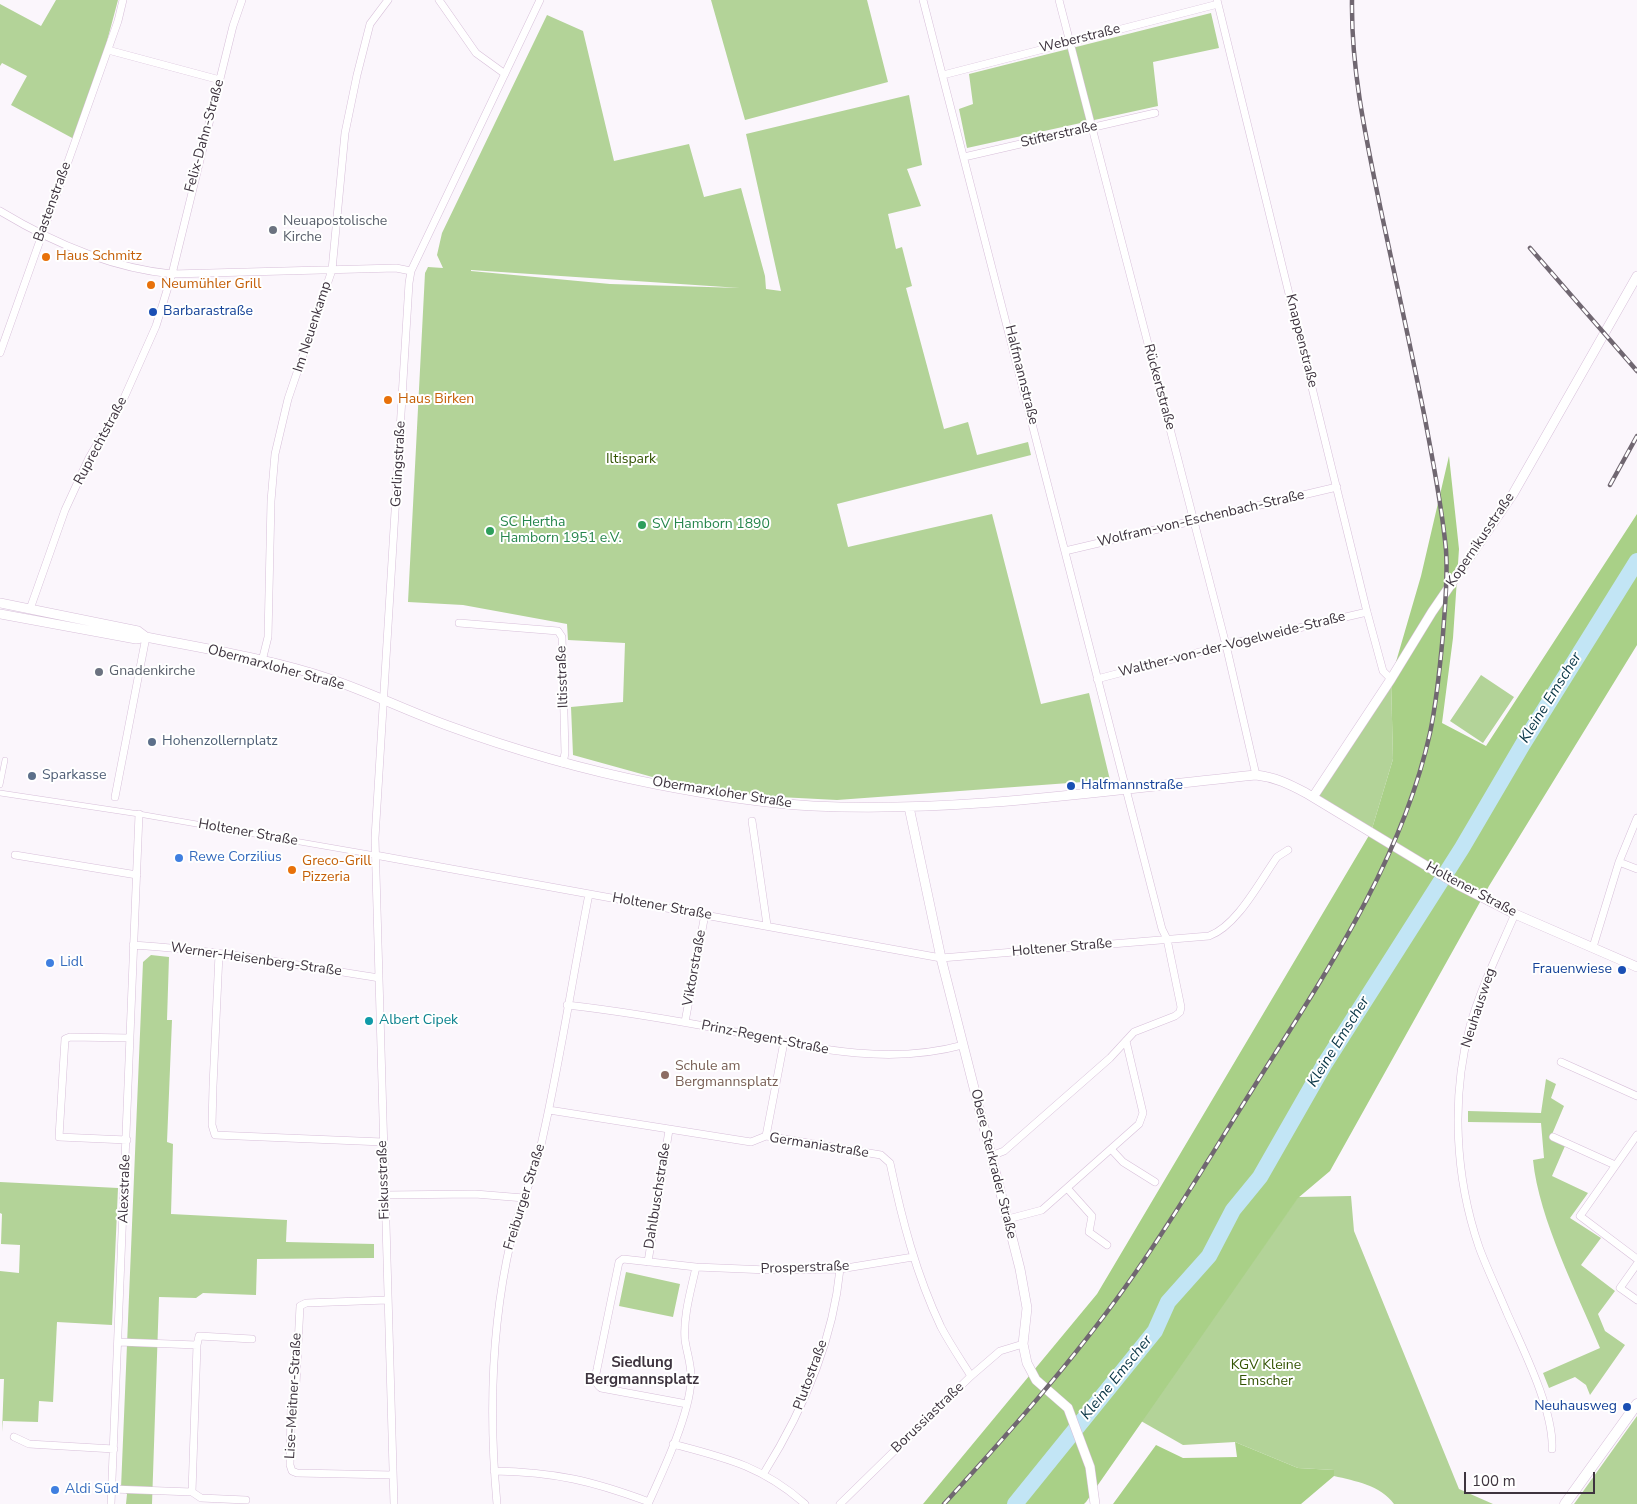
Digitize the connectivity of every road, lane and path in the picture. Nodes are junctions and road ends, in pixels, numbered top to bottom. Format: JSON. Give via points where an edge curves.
{"nodes":[{"id":1,"x":123,"y":0,"type":"edge"},
{"id":2,"x":242,"y":0,"type":"edge"},
{"id":3,"x":388,"y":0,"type":"edge"},
{"id":4,"x":439,"y":0,"type":"edge"},
{"id":5,"x":540,"y":0,"type":"edge"},
{"id":6,"x":923,"y":0,"type":"edge"},
{"id":7,"x":1059,"y":0,"type":"edge"},
{"id":8,"x":1217,"y":2,"type":"edge"},
{"id":9,"x":1070,"y":41,"type":"junction"},
{"id":10,"x":108,"y":50,"type":"junction"},
{"id":11,"x":505,"y":74,"type":"junction"},
{"id":12,"x":943,"y":75,"type":"junction"},
{"id":13,"x":220,"y":80,"type":"junction"},
{"id":14,"x":1154,"y":113,"type":"dead end"},
{"id":15,"x":1091,"y":128,"type":"junction"},
{"id":16,"x":964,"y":157,"type":"junction"},
{"id":17,"x":0,"y":211,"type":"edge"},
{"id":18,"x":41,"y":236,"type":"junction"},
{"id":19,"x":332,"y":270,"type":"junction"},
{"id":20,"x":410,"y":270,"type":"junction"},
{"id":21,"x":172,"y":274,"type":"junction"},
{"id":22,"x":1637,"y":276,"type":"edge"},
{"id":23,"x":0,"y":353,"type":"edge"},
{"id":24,"x":1337,"y":487,"type":"junction"},
{"id":25,"x":1193,"y":520,"type":"junction"},
{"id":26,"x":1065,"y":551,"type":"junction"},
{"id":27,"x":0,"y":604,"type":"edge"},
{"id":28,"x":30,"y":609,"type":"junction"},
{"id":29,"x":1367,"y":612,"type":"junction"},
{"id":30,"x":0,"y":614,"type":"edge"},
{"id":31,"x":459,"y":623,"type":"dead end"},
{"id":32,"x":146,"y":637,"type":"junction"},
{"id":33,"x":1226,"y":645,"type":"junction"},
{"id":34,"x":262,"y":661,"type":"junction"},
{"id":35,"x":1097,"y":679,"type":"junction"},
{"id":36,"x":1392,"y":679,"type":"junction"},
{"id":37,"x":383,"y":700,"type":"junction"},
{"id":38,"x":5,"y":760,"type":"dead end"},
{"id":39,"x":563,"y":763,"type":"junction"},
{"id":40,"x":1256,"y":776,"type":"junction"},
{"id":41,"x":0,"y":785,"type":"edge"},
{"id":42,"x":1124,"y":788,"type":"junction"},
{"id":43,"x":0,"y":793,"type":"edge"},
{"id":44,"x":115,"y":797,"type":"joint"},
{"id":45,"x":1313,"y":797,"type":"junction"},
{"id":46,"x":909,"y":807,"type":"junction"},
{"id":47,"x":113,"y":810,"type":"junction"},
{"id":48,"x":139,"y":814,"type":"junction"},
{"id":49,"x":1637,"y":818,"type":"edge"},
{"id":50,"x":752,"y":821,"type":"dead end"},
{"id":51,"x":1288,"y":850,"type":"dead end"},
{"id":52,"x":15,"y":855,"type":"dead end"},
{"id":53,"x":375,"y":856,"type":"junction"},
{"id":54,"x":1619,"y":862,"type":"junction"},
{"id":55,"x":1637,"y":869,"type":"edge"},
{"id":56,"x":137,"y":875,"type":"junction"},
{"id":57,"x":588,"y":894,"type":"junction"},
{"id":58,"x":705,"y":914,"type":"junction"},
{"id":59,"x":1515,"y":914,"type":"junction"},
{"id":60,"x":767,"y":925,"type":"junction"},
{"id":61,"x":1167,"y":939,"type":"junction"},
{"id":62,"x":134,"y":946,"type":"junction"},
{"id":63,"x":1593,"y":947,"type":"junction"},
{"id":64,"x":219,"y":954,"type":"junction"},
{"id":65,"x":942,"y":958,"type":"junction"},
{"id":66,"x":1637,"y":967,"type":"edge"},
{"id":67,"x":379,"y":978,"type":"junction"},
{"id":68,"x":567,"y":1005,"type":"junction"},
{"id":69,"x":685,"y":1022,"type":"junction"},
{"id":70,"x":130,"y":1038,"type":"junction"},
{"id":71,"x":1126,"y":1041,"type":"junction"},
{"id":72,"x":784,"y":1042,"type":"junction"},
{"id":73,"x":963,"y":1045,"type":"junction"},
{"id":74,"x":1561,"y":1062,"type":"dead end"},
{"id":75,"x":1637,"y":1096,"type":"edge"},
{"id":76,"x":549,"y":1110,"type":"junction"},
{"id":77,"x":669,"y":1130,"type":"junction"},
{"id":78,"x":1637,"y":1135,"type":"edge"},
{"id":79,"x":766,"y":1136,"type":"junction"},
{"id":80,"x":1553,"y":1137,"type":"dead end"},
{"id":81,"x":127,"y":1140,"type":"junction"},
{"id":82,"x":384,"y":1142,"type":"junction"},
{"id":83,"x":1111,"y":1149,"type":"junction"},
{"id":84,"x":991,"y":1156,"type":"junction"},
{"id":85,"x":1615,"y":1165,"type":"junction"},
{"id":86,"x":1155,"y":1182,"type":"dead end"},
{"id":87,"x":1067,"y":1188,"type":"junction"},
{"id":88,"x":385,"y":1195,"type":"junction"},
{"id":89,"x":524,"y":1198,"type":"junction"},
{"id":90,"x":1008,"y":1219,"type":"junction"},
{"id":91,"x":1107,"y":1245,"type":"dead end"},
{"id":92,"x":913,"y":1257,"type":"junction"},
{"id":93,"x":1637,"y":1259,"type":"edge"},
{"id":94,"x":648,"y":1262,"type":"junction"},
{"id":95,"x":1637,"y":1264,"type":"edge"},
{"id":96,"x":696,"y":1268,"type":"junction"},
{"id":97,"x":840,"y":1269,"type":"junction"},
{"id":98,"x":387,"y":1300,"type":"junction"},
{"id":99,"x":1637,"y":1300,"type":"edge"},
{"id":100,"x":252,"y":1339,"type":"dead end"},
{"id":101,"x":118,"y":1342,"type":"junction"},
{"id":102,"x":1023,"y":1344,"type":"junction"},
{"id":103,"x":197,"y":1345,"type":"junction"},
{"id":104,"x":971,"y":1376,"type":"junction"},
{"id":105,"x":687,"y":1404,"type":"junction"},
{"id":106,"x":1637,"y":1404,"type":"edge"},
{"id":107,"x":14,"y":1437,"type":"dead end"},
{"id":108,"x":673,"y":1444,"type":"junction"},
{"id":109,"x":114,"y":1448,"type":"junction"},
{"id":110,"x":1552,"y":1449,"type":"dead end"},
{"id":111,"x":494,"y":1471,"type":"junction"},
{"id":112,"x":764,"y":1474,"type":"junction"},
{"id":113,"x":393,"y":1475,"type":"junction"},
{"id":114,"x":112,"y":1489,"type":"junction"},
{"id":115,"x":192,"y":1492,"type":"junction"},
{"id":116,"x":246,"y":1500,"type":"dead end"},
{"id":117,"x":649,"y":1503,"type":"edge"},
{"id":118,"x":111,"y":1504,"type":"edge"},
{"id":119,"x":394,"y":1504,"type":"edge"},
{"id":120,"x":497,"y":1504,"type":"edge"},
{"id":121,"x":805,"y":1504,"type":"edge"},
{"id":122,"x":840,"y":1504,"type":"edge"},
{"id":123,"x":1095,"y":1504,"type":"edge"},
{"id":124,"x":1565,"y":1504,"type":"edge"}],
"edges":[{"from":1,"to":10,"type":"street","name":"Bastenstraße"},
{"from":2,"to":13,"type":"street","name":"Felix-Dahn-Straße"},
{"from":3,"to":19,"type":"street","name":"Im Neuenkamp","via":[[370,24],[357,75],[345,133]]},
{"from":4,"to":11,"type":"street","via":[[476,53]]},
{"from":5,"to":11,"type":"street","name":"Gerlingstraße"},
{"from":6,"to":12,"type":"street","name":"Halfmannstraße"},
{"from":7,"to":9,"type":"street","name":"Rückertstraße"},
{"from":8,"to":9,"type":"street","name":"Weberstraße"},
{"from":8,"to":24,"type":"street","name":"Knappenstraße"},
{"from":9,"to":12,"type":"street","name":"Weberstraße"},
{"from":9,"to":15,"type":"street","name":"Rückertstraße"},
{"from":10,"to":13,"type":"street"},
{"from":10,"to":18,"type":"street","name":"Bastenstraße"},
{"from":11,"to":20,"type":"street","name":"Gerlingstraße"},
{"from":12,"to":16,"type":"street","name":"Halfmannstraße"},
{"from":13,"to":21,"type":"street","name":"Felix-Dahn-Straße"},
{"from":14,"to":15,"type":"street","name":"Stifterstraße"},
{"from":15,"to":16,"type":"street","name":"Stifterstraße"},
{"from":15,"to":25,"type":"street","name":"Rückertstraße"},
{"from":16,"to":26,"type":"street","name":"Halfmannstraße"},
{"from":17,"to":18,"type":"street"},
{"from":18,"to":21,"type":"street","via":[[99,259]]},
{"from":18,"to":23,"type":"street","name":"Bastenstraße"},
{"from":19,"to":20,"type":"street"},
{"from":19,"to":21,"type":"street"},
{"from":19,"to":34,"type":"street","name":"Im Neuenkamp","via":[[288,399],[275,454],[268,637]]},
{"from":20,"to":37,"type":"street","name":"Gerlingstraße"},
{"from":21,"to":28,"type":"street","name":"Ruprechtstraße","via":[[142,362],[80,476]]},
{"from":22,"to":36,"type":"street","name":"Kopernikusstraße","via":[[1513,494],[1432,612]]},
{"from":24,"to":25,"type":"street","name":"Wolfram-von-Eschenbach-Straße"},
{"from":24,"to":29,"type":"street","name":"Knappenstraße"},
{"from":25,"to":26,"type":"street","name":"Wolfram-von-Eschenbach-Straße"},
{"from":25,"to":33,"type":"street","name":"Rückertstraße"},
{"from":26,"to":35,"type":"street","name":"Halfmannstraße"},
{"from":27,"to":28,"type":"street","name":"Obermarxloher Straße"},
{"from":28,"to":32,"type":"street","name":"Obermarxloher Straße","via":[[138,631]]},
{"from":29,"to":33,"type":"street","name":"Walther-von-der-Vogelweide-Straße"},
{"from":29,"to":36,"type":"street","name":"Knappenstraße","via":[[1383,671]]},
{"from":30,"to":32,"type":"street","name":"Obermarxloher Straße","via":[[136,639]]},
{"from":31,"to":39,"type":"street","name":"Iltisstraße","via":[[558,631],[562,637]]},
{"from":32,"to":34,"type":"street","name":"Obermarxloher Straße"},
{"from":32,"to":44,"type":"street"},
{"from":33,"to":35,"type":"street","name":"Walther-von-der-Vogelweide-Straße"},
{"from":33,"to":40,"type":"street","name":"Rückertstraße"},
{"from":34,"to":37,"type":"street","name":"Obermarxloher Straße","via":[[330,679]]},
{"from":35,"to":42,"type":"street","name":"Halfmannstraße"},
{"from":36,"to":45,"type":"street","name":"Kopernikusstraße"},
{"from":37,"to":39,"type":"street","name":"Obermarxloher Straße","via":[[506,746]]},
{"from":37,"to":53,"type":"street","name":"Gerlingstraße"},
{"from":38,"to":41,"type":"street"},
{"from":39,"to":46,"type":"street","name":"Obermarxloher Straße","via":[[655,784],[755,801],[812,806]]},
{"from":40,"to":42,"type":"street","name":"Obermarxloher Straße"},
{"from":40,"to":45,"type":"street","name":"Obermarxloher Straße","via":[[1284,781]]},
{"from":42,"to":46,"type":"street","name":"Obermarxloher Straße","via":[[982,804]]},
{"from":42,"to":61,"type":"street","name":"Halfmannstraße"},
{"from":43,"to":47,"type":"street","name":"Holtener Straße"},
{"from":44,"to":47,"type":"street"},
{"from":45,"to":59,"type":"street","name":"Holtener Straße","via":[[1458,885]]},
{"from":46,"to":65,"type":"street","name":"Obere Sterkrader Straße"},
{"from":47,"to":48,"type":"street","name":"Holtener Straße"},
{"from":48,"to":53,"type":"street","name":"Holtener Straße"},
{"from":48,"to":56,"type":"street","name":"Alexstraße"},
{"from":49,"to":54,"type":"street"},
{"from":50,"to":60,"type":"street"},
{"from":51,"to":61,"type":"street","name":"Holtener Straße","via":[[1277,857],[1224,928],[1209,936]]},
{"from":52,"to":56,"type":"street"},
{"from":53,"to":57,"type":"street","name":"Holtener Straße"},
{"from":53,"to":67,"type":"street","name":"Fiskusstraße"},
{"from":54,"to":55,"type":"street"},
{"from":54,"to":63,"type":"street"},
{"from":56,"to":62,"type":"street","name":"Alexstraße"},
{"from":57,"to":58,"type":"street","name":"Holtener Straße"},
{"from":57,"to":68,"type":"street","name":"Freiburger Straße"},
{"from":58,"to":60,"type":"street","name":"Holtener Straße"},
{"from":58,"to":69,"type":"street","name":"Viktorstraße"},
{"from":59,"to":63,"type":"street","name":"Holtener Straße"},
{"from":59,"to":110,"type":"street","name":"Neuhausweg","via":[[1484,985],[1465,1047],[1458,1107],[1460,1161],[1479,1247],[1533,1374],[1549,1424]]},
{"from":60,"to":65,"type":"street","name":"Holtener Straße"},
{"from":61,"to":65,"type":"street","name":"Holtener Straße"},
{"from":61,"to":71,"type":"street","name":"Halfmannstraße","via":[[1180,1012],[1134,1032]]},
{"from":62,"to":64,"type":"street","name":"Werner-Heisenberg-Straße"},
{"from":62,"to":70,"type":"street","name":"Alexstraße"},
{"from":63,"to":66,"type":"street","name":"Holtener Straße"},
{"from":64,"to":67,"type":"street","name":"Werner-Heisenberg-Straße"},
{"from":64,"to":82,"type":"street","via":[[212,1095],[214,1136]]},
{"from":65,"to":73,"type":"street","name":"Obere Sterkrader Straße"},
{"from":67,"to":82,"type":"street","name":"Fiskusstraße"},
{"from":68,"to":69,"type":"street","name":"Prinz-Regent-Straße"},
{"from":68,"to":76,"type":"street","name":"Freiburger Straße"},
{"from":69,"to":72,"type":"street","name":"Prinz-Regent-Straße"},
{"from":70,"to":81,"type":"street","name":"Alexstraße"},
{"from":70,"to":81,"type":"street","via":[[70,1036],[65,1039],[59,1137]]},
{"from":71,"to":83,"type":"street","via":[[1143,1113],[1142,1119]]},
{"from":71,"to":84,"type":"street","name":"Halfmannstraße","via":[[1011,1144]]},
{"from":72,"to":73,"type":"street","name":"Prinz-Regent-Straße","via":[[877,1055],[934,1053]]},
{"from":72,"to":79,"type":"street"},
{"from":73,"to":84,"type":"street","name":"Obere Sterkrader Straße"},
{"from":74,"to":75,"type":"street"},
{"from":76,"to":77,"type":"street","name":"Germaniastraße"},
{"from":76,"to":89,"type":"street","name":"Freiburger Straße","via":[[538,1158]]},
{"from":77,"to":79,"type":"street","name":"Germaniastraße","via":[[752,1142]]},
{"from":77,"to":94,"type":"street","name":"Dahlbuschstraße"},
{"from":78,"to":85,"type":"street"},
{"from":79,"to":92,"type":"street","name":"Germaniastraße","via":[[886,1158],[890,1163]]},
{"from":80,"to":85,"type":"street"},
{"from":81,"to":101,"type":"street","name":"Alexstraße"},
{"from":82,"to":88,"type":"street","name":"Fiskusstraße"},
{"from":83,"to":86,"type":"street","via":[[1123,1162]]},
{"from":83,"to":87,"type":"street"},
{"from":84,"to":90,"type":"street","name":"Obere Sterkrader Straße"},
{"from":85,"to":93,"type":"street","via":[[1580,1216]]},
{"from":87,"to":90,"type":"street","via":[[1042,1210]]},
{"from":87,"to":91,"type":"street","via":[[1092,1216],[1090,1232]]},
{"from":88,"to":89,"type":"street","via":[[475,1194]]},
{"from":88,"to":98,"type":"street","name":"Fiskusstraße"},
{"from":89,"to":111,"type":"street","name":"Freiburger Straße","via":[[503,1276],[496,1328]]},
{"from":90,"to":102,"type":"street","name":"Obere Sterkrader Straße","via":[[1028,1308]]},
{"from":92,"to":97,"type":"street","name":"Prosperstraße"},
{"from":92,"to":104,"type":"street","name":"Germaniastraße","via":[[942,1328]]},
{"from":94,"to":96,"type":"street","name":"Prosperstraße"},
{"from":94,"to":105,"type":"street","name":"Prosperstraße","via":[[623,1259],[619,1262],[595,1379],[601,1388]]},
{"from":95,"to":99,"type":"street","via":[[1620,1288]]},
{"from":96,"to":97,"type":"street","name":"Prosperstraße"},
{"from":96,"to":105,"type":"street","via":[[685,1329],[691,1364]]},
{"from":97,"to":112,"type":"street","name":"Plutostraße","via":[[826,1335],[801,1407]]},
{"from":98,"to":113,"type":"street","name":"Fiskusstraße"},
{"from":98,"to":113,"type":"street","name":"Lise-Meitner-Straße","via":[[306,1303],[300,1306],[296,1384],[291,1409],[290,1465],[292,1472],[297,1473]]},
{"from":100,"to":103,"type":"street","via":[[199,1336]]},
{"from":101,"to":103,"type":"street"},
{"from":101,"to":109,"type":"street","name":"Alexstraße"},
{"from":102,"to":104,"type":"street","name":"Borussiastraße","via":[[1000,1352]]},
{"from":102,"to":123,"type":"street","name":"Obere Sterkrader Straße","via":[[1027,1363],[1036,1380],[1068,1408],[1086,1454]]},
{"from":103,"to":115,"type":"street"},
{"from":104,"to":122,"type":"street","name":"Borussiastraße"},
{"from":105,"to":108,"type":"street"},
{"from":106,"to":124,"type":"main road"},
{"from":107,"to":109,"type":"street","via":[[29,1444]]},
{"from":108,"to":112,"type":"street","via":[[705,1451]]},
{"from":108,"to":117,"type":"street"},
{"from":109,"to":114,"type":"street","name":"Alexstraße"},
{"from":111,"to":117,"type":"street","via":[[574,1478],[603,1485]]},
{"from":111,"to":120,"type":"street","name":"Freiburger Straße"},
{"from":112,"to":121,"type":"street"},
{"from":113,"to":119,"type":"street","name":"Fiskusstraße"},
{"from":114,"to":115,"type":"street"},
{"from":114,"to":118,"type":"street","name":"Alexstraße"},
{"from":115,"to":116,"type":"street","via":[[202,1498]]}]}
